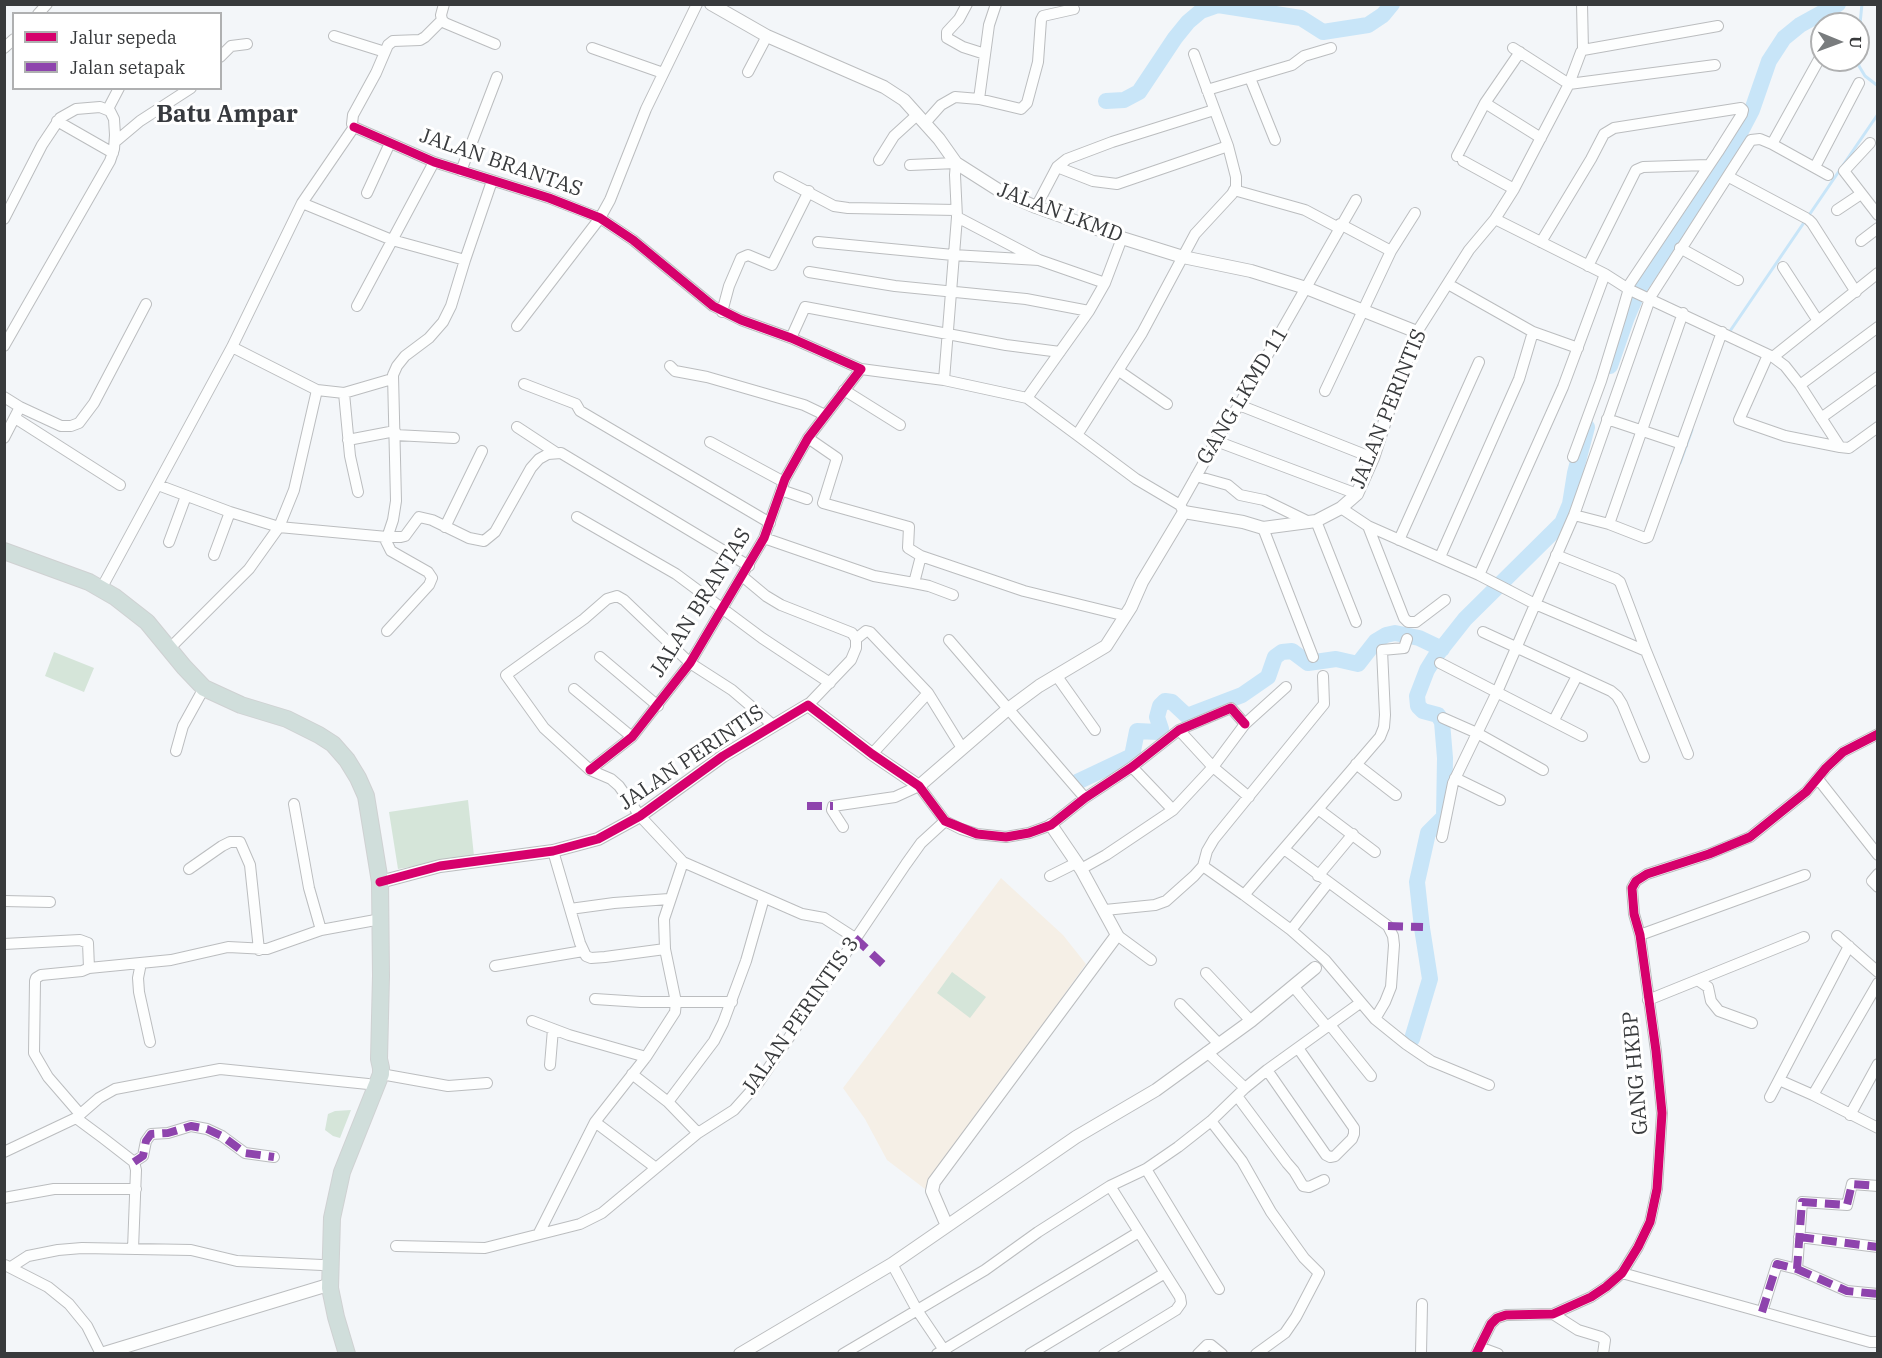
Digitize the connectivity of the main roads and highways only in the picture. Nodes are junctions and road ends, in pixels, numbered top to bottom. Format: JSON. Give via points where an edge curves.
{"nodes":[{"id":1,"x":4,"y":551,"type":"edge"},
{"id":2,"x":347,"y":1146,"type":"junction"},
{"id":3,"x":330,"y":1286,"type":"junction"},
{"id":4,"x":347,"y":1353,"type":"edge"}],
"edges":[{"from":1,"to":2,"type":"highway","via":[[82,579],[115,597],[142,618],[204,688],[305,727],[333,744],[358,778],[366,796],[380,882],[381,919],[376,1073]]},
{"from":2,"to":3,"type":"highway","via":[[331,1230]]},
{"from":2,"to":3,"type":"highway","via":[[336,1162],[325,1210],[322,1265]]},
{"from":3,"to":4,"type":"highway"}]}
